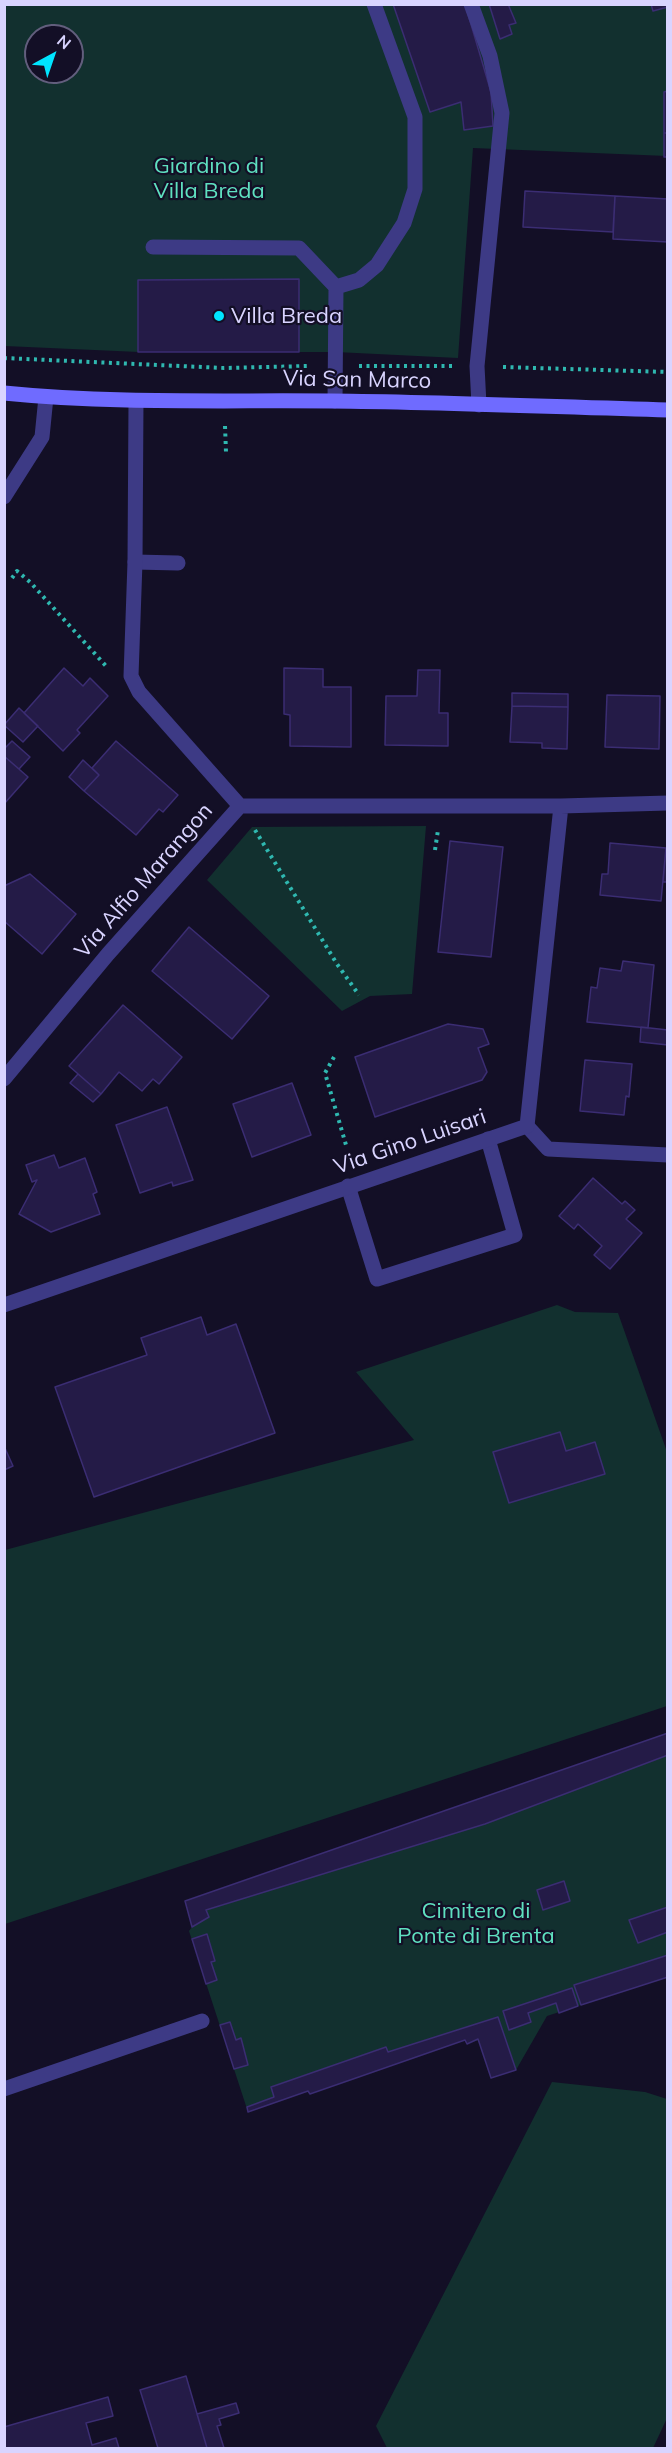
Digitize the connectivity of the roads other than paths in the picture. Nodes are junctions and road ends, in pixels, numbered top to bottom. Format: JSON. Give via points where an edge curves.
{"nodes":[{"id":1,"x":374,"y":4,"type":"edge"},
{"id":2,"x":471,"y":4,"type":"edge"},
{"id":3,"x":153,"y":247,"type":"dead end"},
{"id":4,"x":336,"y":287,"type":"junction"},
{"id":5,"x":4,"y":393,"type":"edge"},
{"id":6,"x":46,"y":397,"type":"junction"},
{"id":7,"x":136,"y":401,"type":"junction"},
{"id":8,"x":334,"y":401,"type":"junction"},
{"id":9,"x":479,"y":405,"type":"junction"},
{"id":10,"x":668,"y":410,"type":"edge"},
{"id":11,"x":4,"y":497,"type":"edge"},
{"id":12,"x":135,"y":562,"type":"junction"},
{"id":13,"x":178,"y":563,"type":"dead end"},
{"id":14,"x":668,"y":803,"type":"edge"},
{"id":15,"x":240,"y":806,"type":"junction"},
{"id":16,"x":561,"y":806,"type":"junction"},
{"id":17,"x":4,"y":1079,"type":"edge"},
{"id":18,"x":527,"y":1126,"type":"junction"},
{"id":19,"x":488,"y":1139,"type":"junction"},
{"id":20,"x":668,"y":1155,"type":"edge"},
{"id":21,"x":348,"y":1186,"type":"junction"},
{"id":22,"x":4,"y":1305,"type":"edge"},
{"id":23,"x":202,"y":2020,"type":"dead end"},
{"id":24,"x":4,"y":2089,"type":"edge"}],
"edges":[{"from":1,"to":4,"type":"street","via":[[415,117],[415,189],[404,223],[377,265],[359,280]]},
{"from":2,"to":9,"type":"street","via":[[490,56],[502,113],[477,366]]},
{"from":3,"to":4,"type":"street","via":[[299,248]]},
{"from":4,"to":8,"type":"street"},
{"from":5,"to":6,"type":"main road","name":"Via San Marco"},
{"from":6,"to":7,"type":"main road","name":"Via San Marco"},
{"from":6,"to":11,"type":"street","via":[[42,436]]},
{"from":7,"to":8,"type":"main road","name":"Via San Marco"},
{"from":7,"to":12,"type":"street"},
{"from":8,"to":9,"type":"main road","name":"Via San Marco"},
{"from":9,"to":10,"type":"main road","name":"Via San Marco"},
{"from":12,"to":13,"type":"street"},
{"from":12,"to":15,"type":"street","name":"Via Alfio Marangon","via":[[131,676],[139,692]]},
{"from":14,"to":16,"type":"street"},
{"from":15,"to":16,"type":"street"},
{"from":15,"to":17,"type":"street","name":"Via Alfio Marangon","via":[[108,954]]},
{"from":16,"to":18,"type":"street"},
{"from":18,"to":19,"type":"street","name":"Via Gino Luisari"},
{"from":18,"to":20,"type":"street","via":[[548,1149]]},
{"from":19,"to":21,"type":"street","name":"Via Gino Luisari"},
{"from":19,"to":21,"type":"street","via":[[515,1235],[377,1279]]},
{"from":21,"to":22,"type":"street","name":"Via Gino Luisari"},
{"from":23,"to":24,"type":"street"}]}
